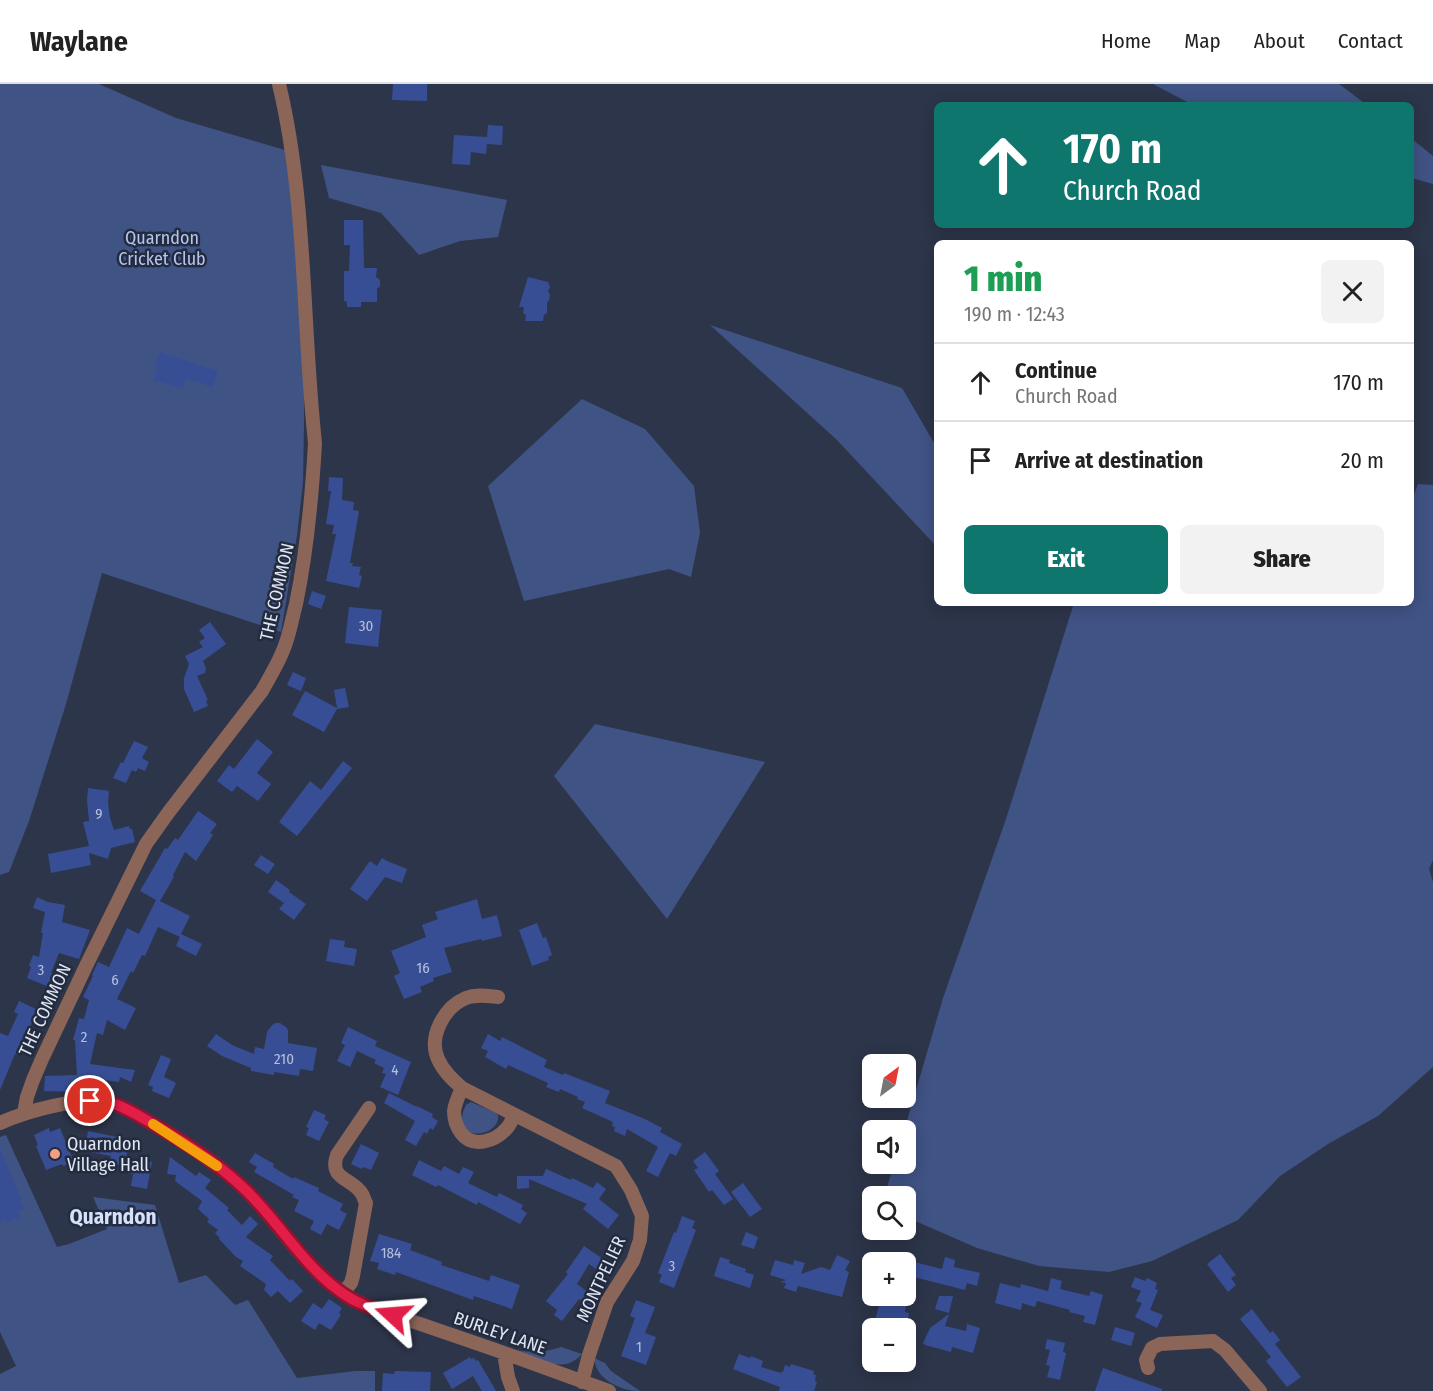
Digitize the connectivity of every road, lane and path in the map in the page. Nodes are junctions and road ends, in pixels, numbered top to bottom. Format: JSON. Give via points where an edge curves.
{"nodes":[{"id":1,"x":279,"y":84,"type":"edge"},
{"id":2,"x":498,"y":997,"type":"dead end"},
{"id":3,"x":462,"y":1088,"type":"junction"},
{"id":4,"x":369,"y":1108,"type":"dead end"},
{"id":5,"x":24,"y":1113,"type":"junction"},
{"id":6,"x":515,"y":1115,"type":"junction"},
{"id":7,"x":0,"y":1123,"type":"edge"},
{"id":8,"x":344,"y":1293,"type":"junction"},
{"id":9,"x":504,"y":1353,"type":"junction"},
{"id":10,"x":1148,"y":1368,"type":"dead end"},
{"id":11,"x":582,"y":1382,"type":"junction"},
{"id":12,"x":513,"y":1391,"type":"edge"},
{"id":13,"x":609,"y":1391,"type":"edge"},
{"id":14,"x":1260,"y":1391,"type":"edge"}],
"edges":[{"from":1,"to":5,"type":"street","name":"THE COMMON","via":[[297,180],[315,443],[307,541],[288,637],[262,691],[146,844],[46,1051]]},
{"from":2,"to":3,"type":"street","name":"MONTPELIER","via":[[464,998],[451,1007],[436,1030],[437,1059]]},
{"from":3,"to":6,"type":"street","name":"MONTPELIER"},
{"from":3,"to":6,"type":"street","via":[[454,1108],[455,1124],[469,1140],[475,1143],[494,1138]]},
{"from":4,"to":8,"type":"street","via":[[335,1162],[335,1169],[358,1188],[366,1203],[353,1276]]},
{"from":5,"to":7,"type":"street","name":"BURLEY LANE"},
{"from":5,"to":8,"type":"street","name":"BURLEY LANE","via":[[90,1101],[129,1110],[228,1174],[258,1202],[305,1260]]},
{"from":6,"to":11,"type":"street","name":"MONTPELIER","via":[[616,1166],[632,1190],[642,1216],[633,1261],[607,1302]]},
{"from":8,"to":9,"type":"street","name":"BURLEY LANE","via":[[362,1304]]},
{"from":9,"to":11,"type":"street","name":"BURLEY LANE"},
{"from":9,"to":12,"type":"street"},
{"from":10,"to":14,"type":"street","via":[[1146,1360],[1152,1348],[1160,1344],[1214,1341]]},
{"from":11,"to":13,"type":"street","name":"BURLEY LANE"}]}
